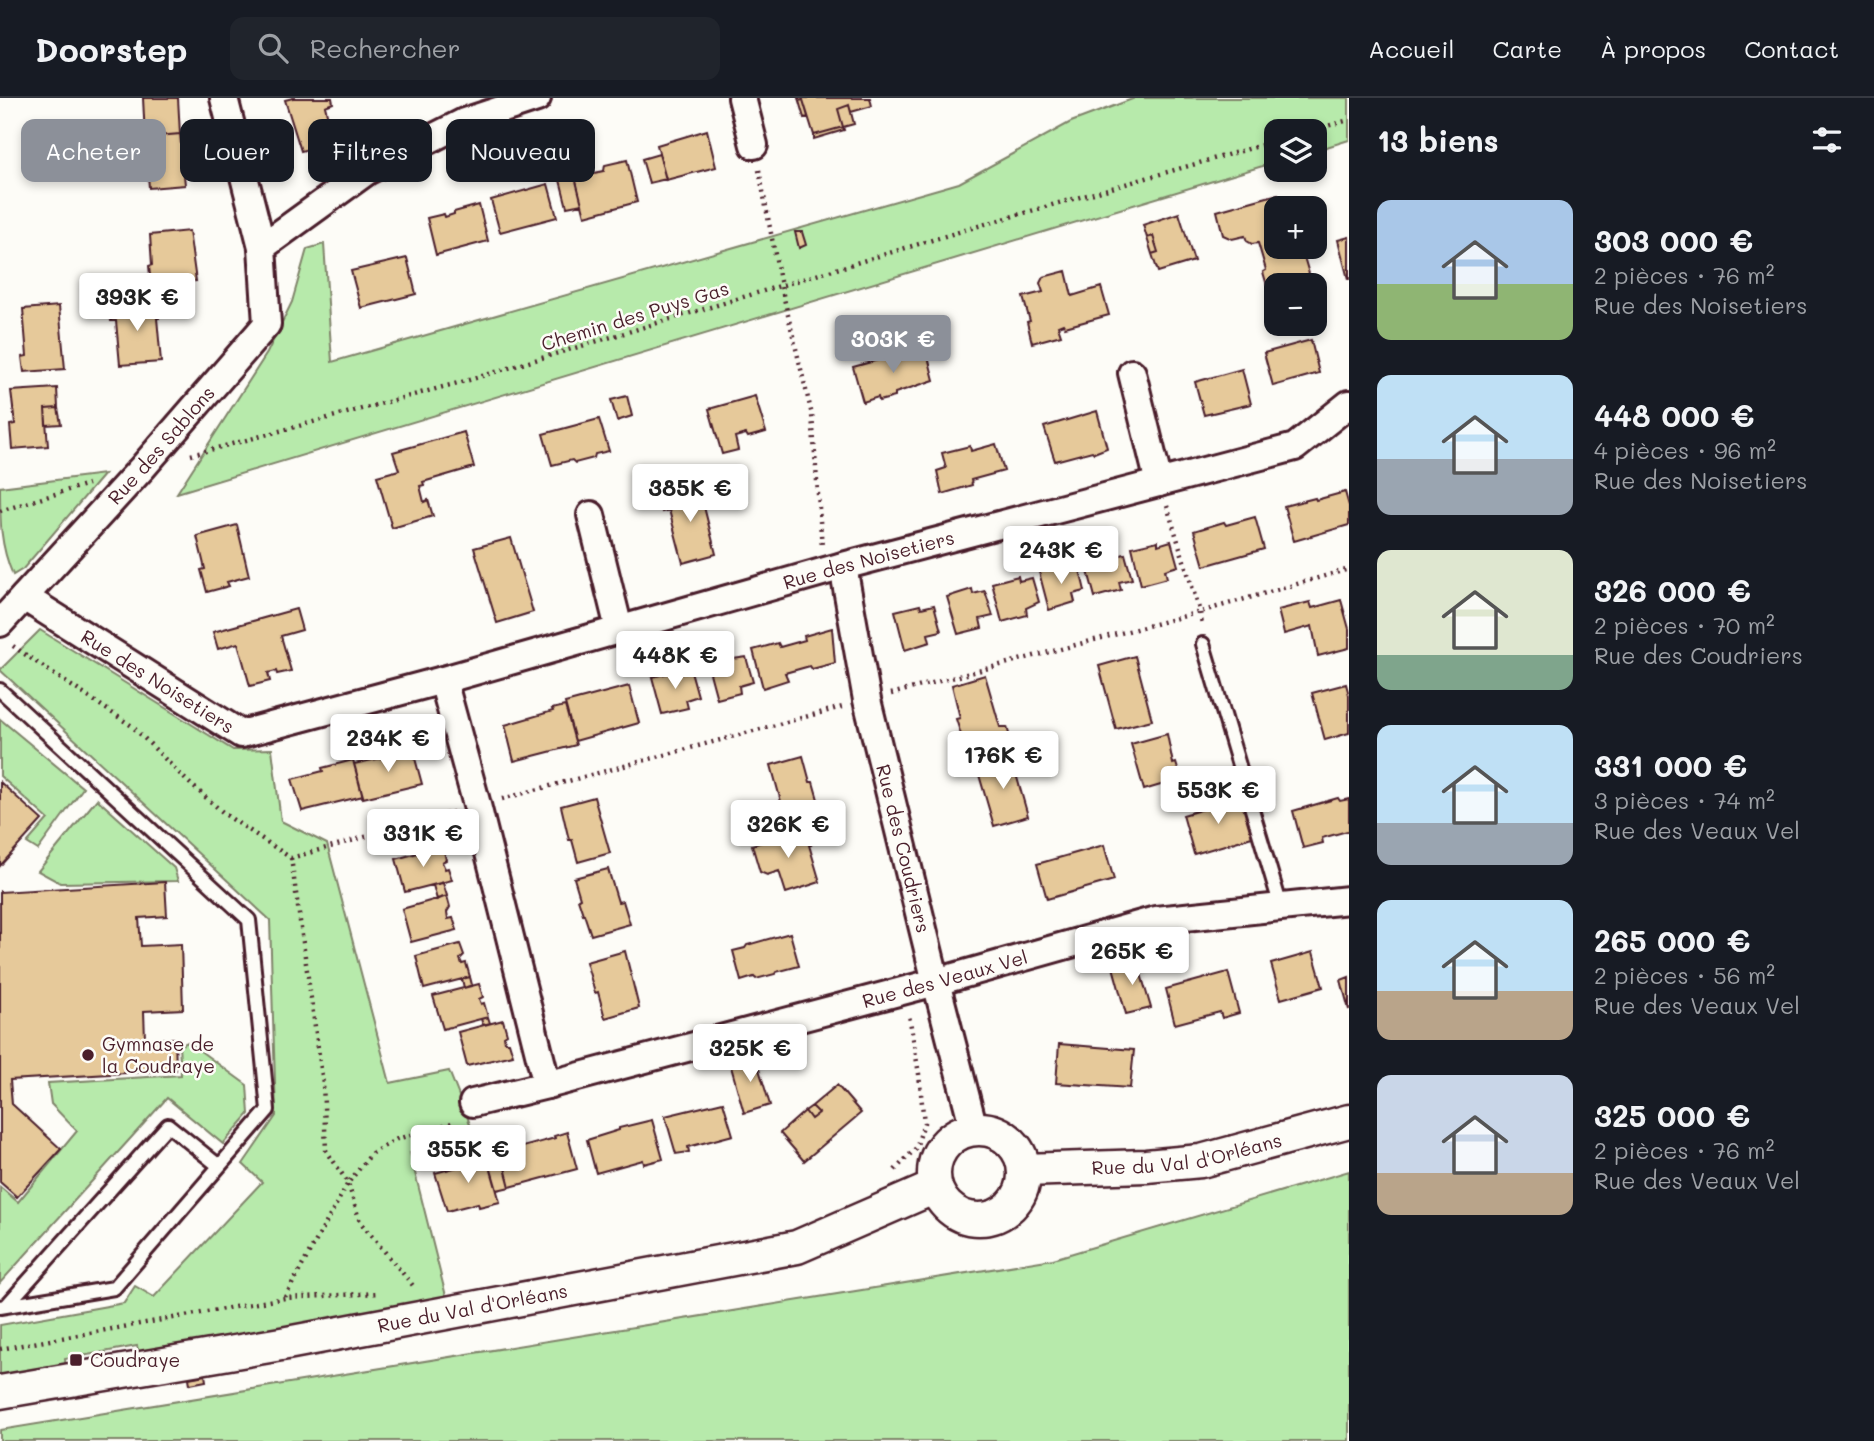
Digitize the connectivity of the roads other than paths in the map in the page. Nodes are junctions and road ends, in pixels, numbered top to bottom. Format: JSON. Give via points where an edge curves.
{"nodes":[{"id":1,"x":224,"y":98,"type":"edge"},
{"id":2,"x":537,"y":98,"type":"edge"},
{"id":3,"x":742,"y":98,"type":"edge"},
{"id":4,"x":754,"y":145,"type":"road end"},
{"id":5,"x":262,"y":247,"type":"junction"},
{"id":6,"x":1132,"y":373,"type":"dead end"},
{"id":7,"x":1349,"y":404,"type":"edge"},
{"id":8,"x":1159,"y":483,"type":"junction"},
{"id":9,"x":591,"y":514,"type":"dead end"},
{"id":10,"x":833,"y":569,"type":"junction"},
{"id":11,"x":24,"y":597,"type":"junction"},
{"id":12,"x":620,"y":629,"type":"junction"},
{"id":13,"x":5,"y":634,"type":"edge"},
{"id":14,"x":1203,"y":644,"type":"road end"},
{"id":15,"x":443,"y":680,"type":"junction"},
{"id":16,"x":0,"y":690,"type":"edge"},
{"id":17,"x":1349,"y":900,"type":"edge"},
{"id":18,"x":1281,"y":907,"type":"junction"},
{"id":19,"x":936,"y":982,"type":"junction"},
{"id":20,"x":547,"y":1085,"type":"junction"},
{"id":21,"x":481,"y":1101,"type":"road end"},
{"id":22,"x":1349,"y":1121,"type":"edge"},
{"id":23,"x":974,"y":1129,"type":"junction"},
{"id":24,"x":219,"y":1166,"type":"junction"},
{"id":25,"x":1024,"y":1170,"type":"junction"},
{"id":26,"x":935,"y":1187,"type":"junction"},
{"id":27,"x":3,"y":1306,"type":"edge"},
{"id":28,"x":0,"y":1392,"type":"edge"}],
"edges":[{"from":1,"to":5,"type":"street","name":"Rue des Sablons"},
{"from":2,"to":5,"type":"street","via":[[464,122],[367,171]]},
{"from":3,"to":4,"type":"street"},
{"from":5,"to":11,"type":"street","name":"Rue des Sablons","via":[[267,324]]},
{"from":6,"to":8,"type":"street"},
{"from":7,"to":8,"type":"street","name":"Rue des Noisetiers","via":[[1295,447]]},
{"from":8,"to":10,"type":"street","name":"Rue des Noisetiers"},
{"from":9,"to":12,"type":"street"},
{"from":10,"to":12,"type":"street","name":"Rue des Noisetiers"},
{"from":10,"to":19,"type":"street","name":"Rue des Coudriers"},
{"from":11,"to":13,"type":"street","name":"Rue des Sablons"},
{"from":11,"to":15,"type":"street","name":"Rue des Noisetiers","via":[[242,734]]},
{"from":12,"to":15,"type":"street","name":"Rue des Noisetiers"},
{"from":14,"to":18,"type":"lane"},
{"from":15,"to":20,"type":"street"},
{"from":16,"to":24,"type":"lane","via":[[249,920],[268,1110]]},
{"from":17,"to":18,"type":"street","name":"Rue des Veaux Vel"},
{"from":18,"to":19,"type":"street","name":"Rue des Veaux Vel","via":[[1156,920]]},
{"from":19,"to":20,"type":"street","name":"Rue des Veaux Vel"},
{"from":19,"to":23,"type":"street","name":"Rue des Coudriers"},
{"from":20,"to":21,"type":"street","name":"Rue des Veaux Vel"},
{"from":22,"to":25,"type":"street","name":"Rue du Val d'Orléans","via":[[1201,1161]]},
{"from":23,"to":25,"type":"street","via":[[992,1130],[1008,1139]]},
{"from":23,"to":26,"type":"street","via":[[946,1142],[933,1171]]},
{"from":24,"to":27,"type":"lane","via":[[114,1288]]},
{"from":24,"to":27,"type":"lane","via":[[168,1125]]},
{"from":25,"to":26,"type":"street","via":[[1017,1199],[994,1217],[965,1218],[941,1200]]},
{"from":26,"to":28,"type":"street","name":"Rue du Val d'Orléans","via":[[797,1247]]}]}
